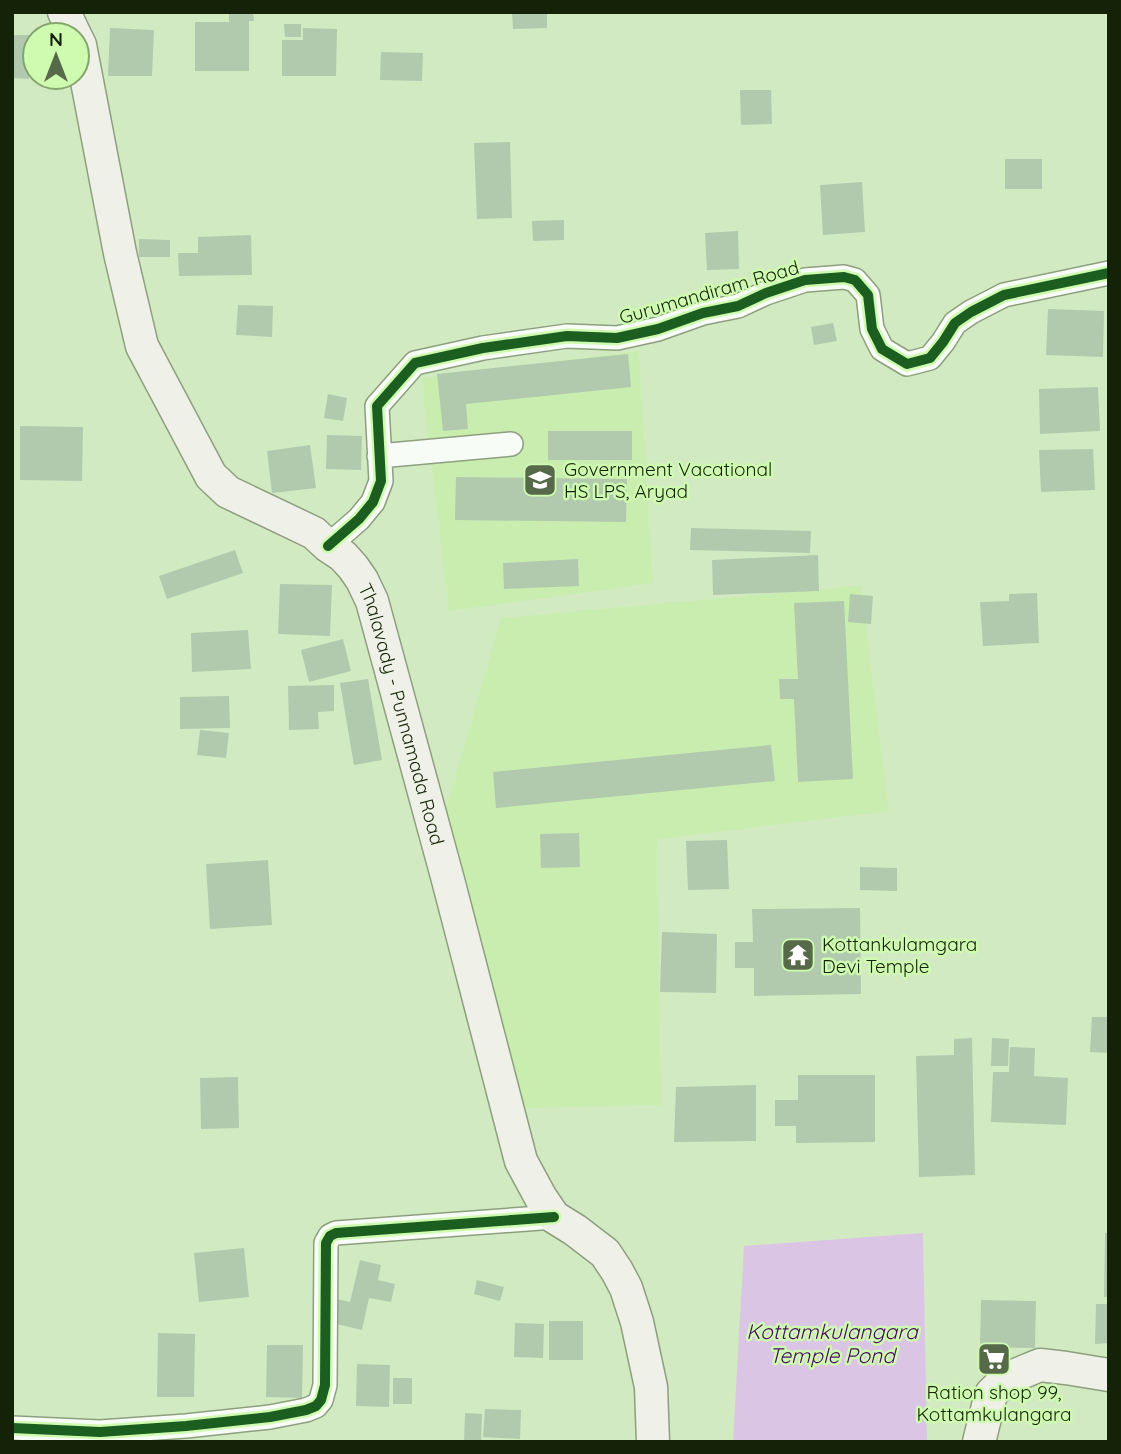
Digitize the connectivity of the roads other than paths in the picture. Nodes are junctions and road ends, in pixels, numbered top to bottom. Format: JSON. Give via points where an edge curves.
{"nodes":[{"id":1,"x":89,"y":91,"type":"edge"},
{"id":2,"x":1109,"y":273,"type":"edge"},
{"id":3,"x":511,"y":444,"type":"dead end"},
{"id":4,"x":379,"y":456,"type":"junction"},
{"id":5,"x":328,"y":546,"type":"junction"},
{"id":6,"x":554,"y":1217,"type":"junction"},
{"id":7,"x":1109,"y":1375,"type":"edge"},
{"id":8,"x":12,"y":1428,"type":"edge"},
{"id":9,"x":653,"y":1442,"type":"edge"},
{"id":10,"x":979,"y":1442,"type":"edge"}],
"edges":[{"from":1,"to":5,"type":"main road","name":"Thalavady - Punnamada Road","via":[[142,346],[211,476],[228,492],[314,533]]},
{"from":2,"to":4,"type":"street","name":"Gurumandiram Road","via":[[1004,295],[955,323],[930,358],[907,364],[882,349],[872,328],[868,295],[855,280],[844,277],[805,280],[738,306],[617,338],[567,336],[415,363],[377,406]]},
{"from":3,"to":4,"type":"street"},
{"from":4,"to":5,"type":"street","name":"Gurumandiram Road","via":[[381,481],[373,502]]},
{"from":5,"to":6,"type":"main road","name":"Thalavady - Punnamada Road","via":[[353,567],[372,601],[521,1161]]},
{"from":6,"to":8,"type":"street","via":[[330,1236],[326,1242],[325,1385],[312,1409],[100,1432]]},
{"from":6,"to":9,"type":"main road","name":"Thalavady - Punnamada Road","via":[[605,1253],[626,1288],[651,1387]]},
{"from":7,"to":10,"type":"main road","via":[[1040,1365],[1006,1379],[991,1394]]}]}
